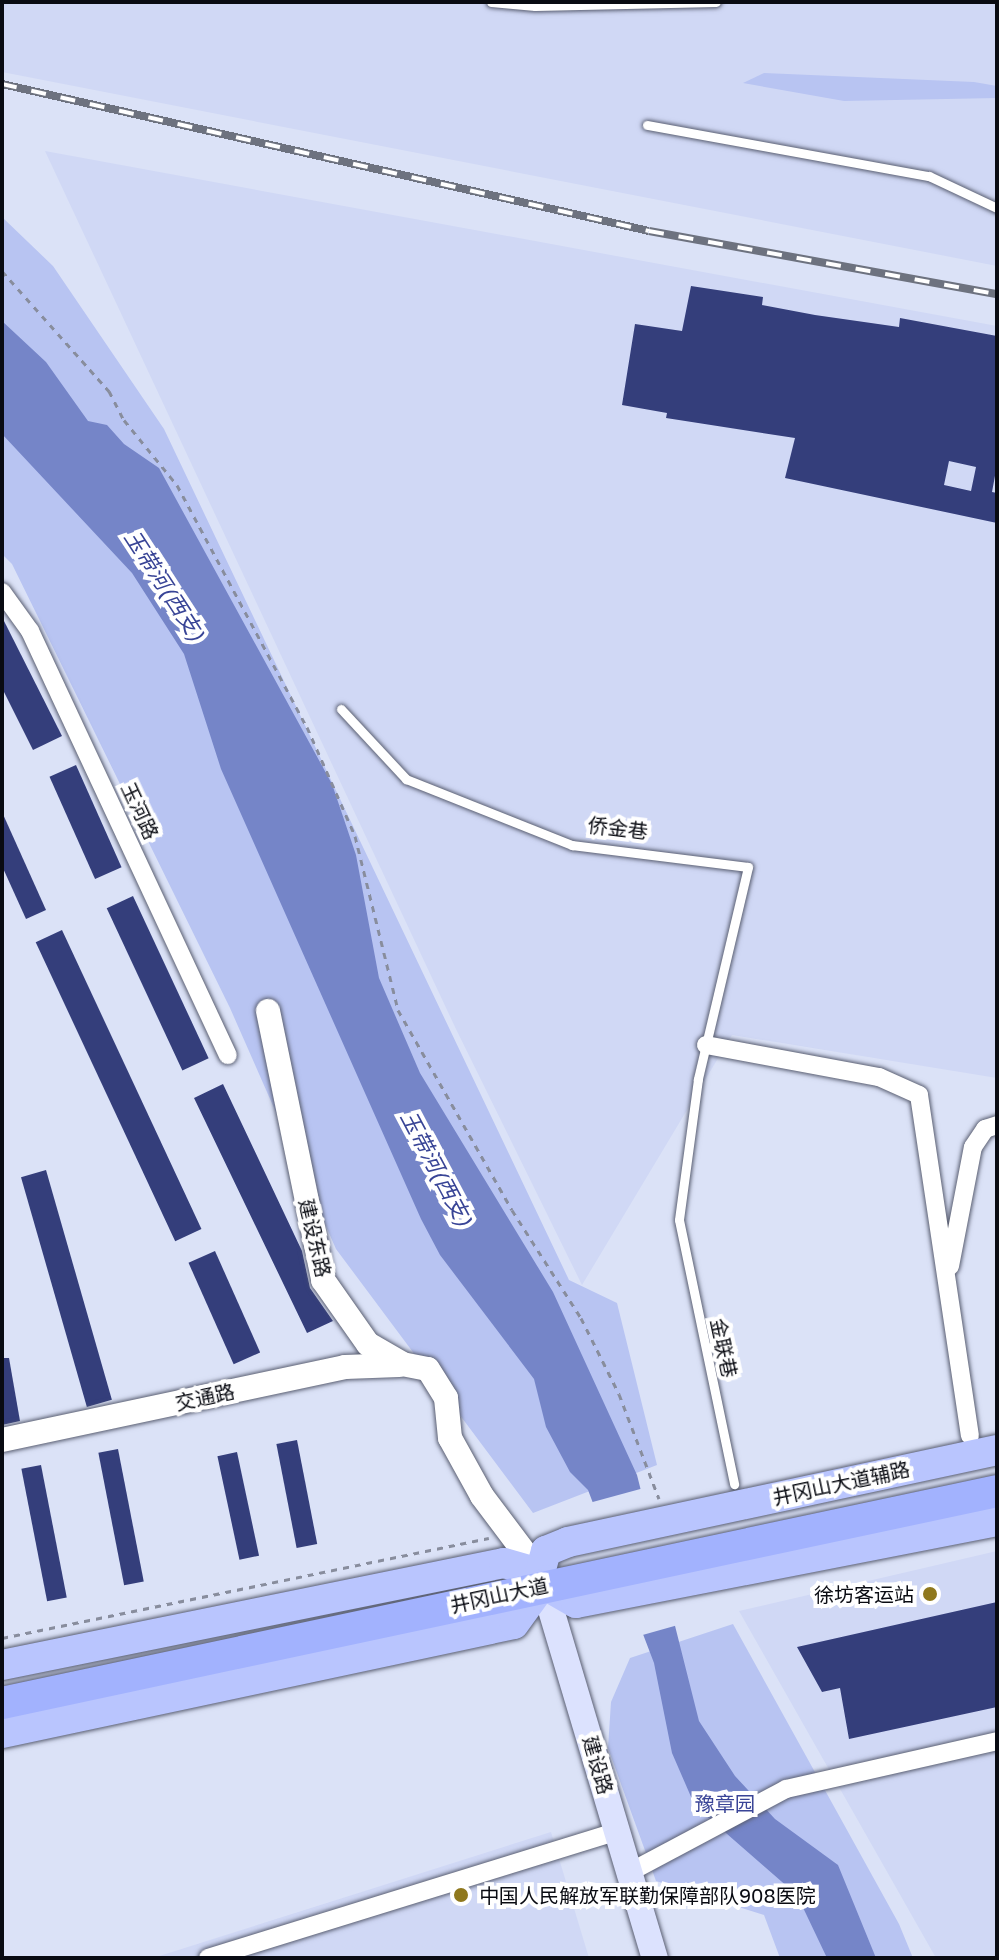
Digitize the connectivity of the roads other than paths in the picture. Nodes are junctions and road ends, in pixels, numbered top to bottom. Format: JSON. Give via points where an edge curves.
{"nodes":[{"id":1,"x":491,"y":2,"type":"edge"},
{"id":2,"x":716,"y":2,"type":"edge"},
{"id":3,"x":647,"y":125,"type":"dead end"},
{"id":4,"x":997,"y":208,"type":"edge"},
{"id":5,"x":2,"y":592,"type":"edge"},
{"id":6,"x":341,"y":709,"type":"dead end"},
{"id":7,"x":268,"y":1011,"type":"dead end"},
{"id":8,"x":706,"y":1045,"type":"junction"},
{"id":9,"x":228,"y":1055,"type":"dead end"},
{"id":10,"x":997,"y":1125,"type":"edge"},
{"id":11,"x":679,"y":1220,"type":"joint"},
{"id":12,"x":947,"y":1280,"type":"junction"},
{"id":13,"x":410,"y":1366,"type":"junction"},
{"id":14,"x":970,"y":1435,"type":"dead end"},
{"id":15,"x":2,"y":1440,"type":"edge"},
{"id":16,"x":997,"y":1450,"type":"edge"},
{"id":17,"x":997,"y":1474,"type":"edge"},
{"id":18,"x":734,"y":1484,"type":"dead end"},
{"id":19,"x":997,"y":1491,"type":"edge"},
{"id":20,"x":997,"y":1521,"type":"edge"},
{"id":21,"x":678,"y":1541,"type":"junction"},
{"id":22,"x":542,"y":1579,"type":"junction"},
{"id":23,"x":595,"y":1580,"type":"junction"},
{"id":24,"x":2,"y":1665,"type":"edge"},
{"id":25,"x":2,"y":1686,"type":"edge"},
{"id":26,"x":2,"y":1703,"type":"edge"},
{"id":27,"x":2,"y":1733,"type":"edge"},
{"id":28,"x":997,"y":1741,"type":"edge"},
{"id":29,"x":618,"y":1831,"type":"junction"},
{"id":30,"x":630,"y":1872,"type":"junction"},
{"id":31,"x":208,"y":1958,"type":"edge"},
{"id":32,"x":655,"y":1958,"type":"edge"}],
"edges":[{"from":1,"to":2,"type":"lane"},
{"from":3,"to":4,"type":"lane","via":[[929,176]]},
{"from":5,"to":9,"type":"street","name":"玉河路","via":[[30,631]]},
{"from":6,"to":8,"type":"lane","name":"侨金巷","via":[[406,779],[572,845],[748,867]]},
{"from":7,"to":13,"type":"street","name":"建设东路","via":[[323,1280],[368,1344]]},
{"from":8,"to":11,"type":"lane","name":"侨金巷"},
{"from":8,"to":12,"type":"street","via":[[879,1077],[919,1095]]},
{"from":10,"to":12,"type":"street","via":[[985,1129],[973,1147]]},
{"from":11,"to":18,"type":"lane","name":"金联巷"},
{"from":12,"to":14,"type":"street"},
{"from":13,"to":15,"type":"street","name":"交通路","via":[[345,1367]]},
{"from":13,"to":22,"type":"street","name":"建设东路","via":[[428,1369],[446,1398],[450,1438]]},
{"from":16,"to":21,"type":"main road","name":"井冈山大道辅路"},
{"from":17,"to":21,"type":"highway","name":"井冈山大道"},
{"from":19,"to":21,"type":"highway","name":"井冈山大道"},
{"from":20,"to":23,"type":"main road","via":[[706,1580]]},
{"from":21,"to":22,"type":"main road","name":"井冈山大道辅路","via":[[568,1542],[546,1551]]},
{"from":21,"to":23,"type":"highway","name":"井冈山大道"},
{"from":22,"to":23,"type":"highway","name":"井冈山大道"},
{"from":22,"to":24,"type":"main road","via":[[504,1563]]},
{"from":22,"to":25,"type":"highway","name":"井冈山大道"},
{"from":22,"to":26,"type":"highway","name":"井冈山大道"},
{"from":22,"to":27,"type":"main road","via":[[514,1624]]},
{"from":22,"to":29,"type":"main road","name":"建设路"},
{"from":28,"to":30,"type":"street","via":[[779,1793]]},
{"from":29,"to":30,"type":"main road","name":"建设路"},
{"from":29,"to":31,"type":"street"},
{"from":30,"to":32,"type":"main road","name":"建设路"}]}
